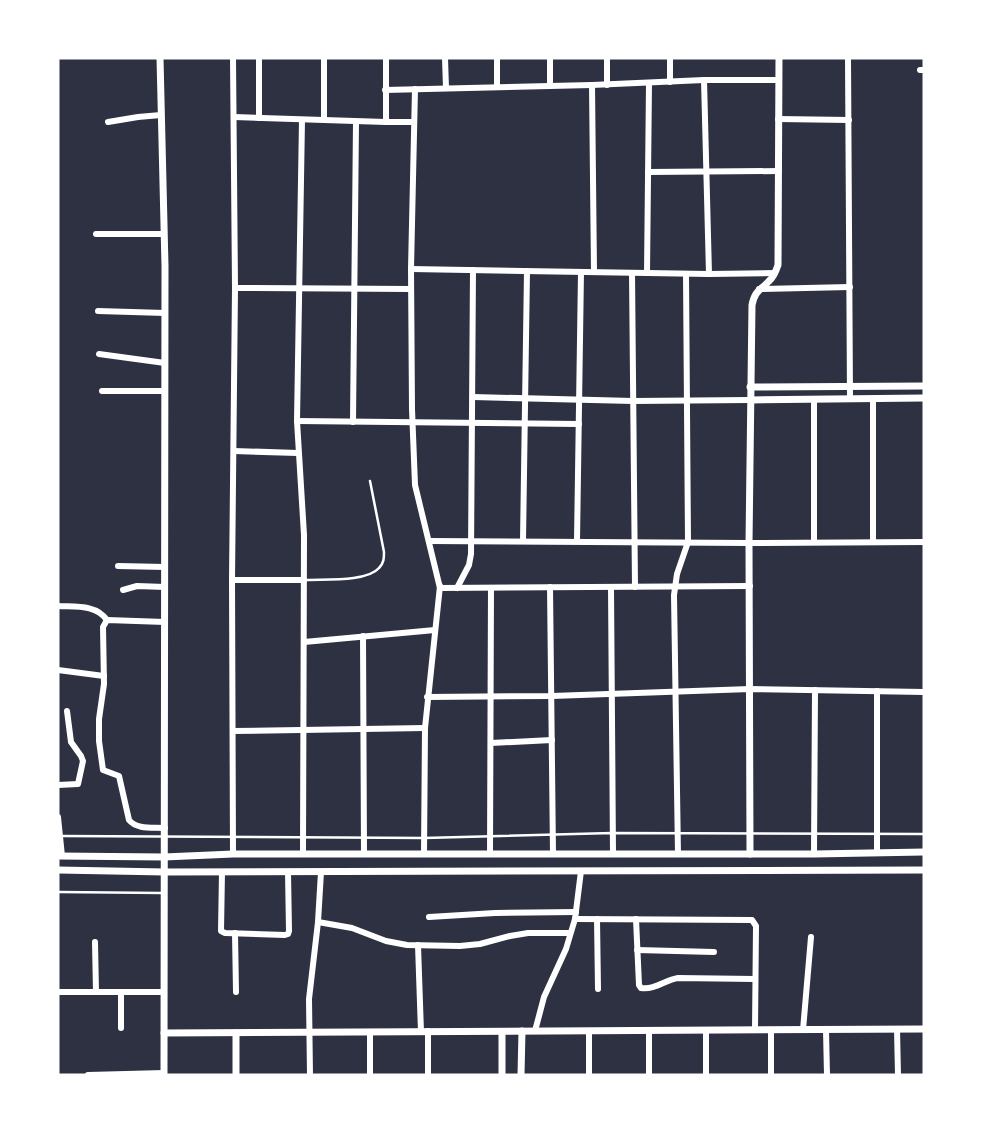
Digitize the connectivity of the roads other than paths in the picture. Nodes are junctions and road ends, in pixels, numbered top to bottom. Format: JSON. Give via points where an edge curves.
{"nodes":[{"id":1,"x":160,"y":58,"type":"edge"},
{"id":2,"x":233,"y":58,"type":"edge"},
{"id":3,"x":259,"y":58,"type":"edge"},
{"id":4,"x":324,"y":58,"type":"edge"},
{"id":5,"x":386,"y":58,"type":"edge"},
{"id":6,"x":445,"y":58,"type":"edge"},
{"id":7,"x":497,"y":58,"type":"edge"},
{"id":8,"x":550,"y":58,"type":"edge"},
{"id":9,"x":607,"y":58,"type":"edge"},
{"id":10,"x":670,"y":58,"type":"edge"},
{"id":11,"x":779,"y":58,"type":"edge"},
{"id":12,"x":848,"y":58,"type":"edge"},
{"id":13,"x":704,"y":80,"type":"junction"},
{"id":14,"x":778,"y":80,"type":"junction"},
{"id":15,"x":670,"y":82,"type":"junction"},
{"id":16,"x":649,"y":83,"type":"junction"},
{"id":17,"x":592,"y":85,"type":"junction"},
{"id":18,"x":607,"y":85,"type":"junction"},
{"id":19,"x":550,"y":86,"type":"junction"},
{"id":20,"x":497,"y":87,"type":"junction"},
{"id":21,"x":446,"y":88,"type":"junction"},
{"id":22,"x":415,"y":89,"type":"junction"},
{"id":23,"x":385,"y":90,"type":"junction"},
{"id":24,"x":161,"y":115,"type":"junction"},
{"id":25,"x":234,"y":117,"type":"junction"},
{"id":26,"x":260,"y":118,"type":"junction"},
{"id":27,"x":779,"y":119,"type":"junction"},
{"id":28,"x":302,"y":120,"type":"junction"},
{"id":29,"x":324,"y":120,"type":"junction"},
{"id":30,"x":849,"y":120,"type":"junction"},
{"id":31,"x":414,"y":121,"type":"junction"},
{"id":32,"x":108,"y":122,"type":"dead end"},
{"id":33,"x":356,"y":122,"type":"junction"},
{"id":34,"x":386,"y":122,"type":"junction"},
{"id":35,"x":779,"y":171,"type":"junction"},
{"id":36,"x":648,"y":172,"type":"junction"},
{"id":37,"x":706,"y":172,"type":"junction"},
{"id":38,"x":96,"y":233,"type":"dead end"},
{"id":39,"x":164,"y":234,"type":"junction"},
{"id":40,"x":411,"y":269,"type":"junction"},
{"id":41,"x":473,"y":270,"type":"junction"},
{"id":42,"x":527,"y":271,"type":"junction"},
{"id":43,"x":580,"y":272,"type":"junction"},
{"id":44,"x":594,"y":272,"type":"junction"},
{"id":45,"x":775,"y":272,"type":"junction"},
{"id":46,"x":632,"y":273,"type":"junction"},
{"id":47,"x":647,"y":273,"type":"junction"},
{"id":48,"x":686,"y":274,"type":"junction"},
{"id":49,"x":709,"y":274,"type":"junction"},
{"id":50,"x":850,"y":287,"type":"junction"},
{"id":51,"x":235,"y":288,"type":"junction"},
{"id":52,"x":299,"y":289,"type":"junction"},
{"id":53,"x":355,"y":289,"type":"junction"},
{"id":54,"x":411,"y":289,"type":"junction"},
{"id":55,"x":759,"y":289,"type":"junction"},
{"id":56,"x":98,"y":311,"type":"dead end"},
{"id":57,"x":165,"y":313,"type":"junction"},
{"id":58,"x":99,"y":354,"type":"dead end"},
{"id":59,"x":165,"y":363,"type":"junction"},
{"id":60,"x":850,"y":386,"type":"junction"},
{"id":61,"x":924,"y":386,"type":"edge"},
{"id":62,"x":750,"y":387,"type":"junction"},
{"id":63,"x":103,"y":391,"type":"dead end"},
{"id":64,"x":165,"y":391,"type":"junction"},
{"id":65,"x":473,"y":397,"type":"junction"},
{"id":66,"x":924,"y":398,"type":"edge"},
{"id":67,"x":525,"y":399,"type":"junction"},
{"id":68,"x":814,"y":399,"type":"junction"},
{"id":69,"x":850,"y":399,"type":"junction"},
{"id":70,"x":873,"y":399,"type":"junction"},
{"id":71,"x":580,"y":400,"type":"junction"},
{"id":72,"x":686,"y":400,"type":"junction"},
{"id":73,"x":750,"y":400,"type":"junction"},
{"id":74,"x":633,"y":401,"type":"junction"},
{"id":75,"x":297,"y":421,"type":"junction"},
{"id":76,"x":353,"y":422,"type":"junction"},
{"id":77,"x":412,"y":422,"type":"junction"},
{"id":78,"x":472,"y":423,"type":"junction"},
{"id":79,"x":525,"y":424,"type":"junction"},
{"id":80,"x":579,"y":424,"type":"junction"},
{"id":81,"x":234,"y":451,"type":"junction"},
{"id":82,"x":298,"y":453,"type":"junction"},
{"id":83,"x":370,"y":481,"type":"dead end"},
{"id":84,"x":429,"y":541,"type":"junction"},
{"id":85,"x":472,"y":541,"type":"junction"},
{"id":86,"x":523,"y":541,"type":"junction"},
{"id":87,"x":577,"y":541,"type":"junction"},
{"id":88,"x":634,"y":541,"type":"junction"},
{"id":89,"x":688,"y":542,"type":"junction"},
{"id":90,"x":814,"y":542,"type":"junction"},
{"id":91,"x":873,"y":542,"type":"junction"},
{"id":92,"x":924,"y":542,"type":"edge"},
{"id":93,"x":749,"y":543,"type":"junction"},
{"id":94,"x":118,"y":566,"type":"dead end"},
{"id":95,"x":165,"y":567,"type":"junction"},
{"id":96,"x":232,"y":580,"type":"junction"},
{"id":97,"x":304,"y":580,"type":"junction"},
{"id":98,"x":440,"y":586,"type":"junction"},
{"id":99,"x":750,"y":586,"type":"junction"},
{"id":100,"x":165,"y":587,"type":"junction"},
{"id":101,"x":457,"y":587,"type":"junction"},
{"id":102,"x":491,"y":587,"type":"junction"},
{"id":103,"x":550,"y":587,"type":"junction"},
{"id":104,"x":611,"y":587,"type":"junction"},
{"id":105,"x":635,"y":587,"type":"junction"},
{"id":106,"x":674,"y":587,"type":"junction"},
{"id":107,"x":123,"y":590,"type":"dead end"},
{"id":108,"x":58,"y":606,"type":"edge"},
{"id":109,"x":107,"y":620,"type":"junction"},
{"id":110,"x":165,"y":622,"type":"junction"},
{"id":111,"x":435,"y":630,"type":"junction"},
{"id":112,"x":363,"y":636,"type":"junction"},
{"id":113,"x":303,"y":642,"type":"junction"},
{"id":114,"x":58,"y":670,"type":"edge"},
{"id":115,"x":104,"y":676,"type":"junction"},
{"id":116,"x":750,"y":690,"type":"junction"},
{"id":117,"x":815,"y":690,"type":"junction"},
{"id":118,"x":877,"y":691,"type":"junction"},
{"id":119,"x":675,"y":692,"type":"junction"},
{"id":120,"x":924,"y":692,"type":"edge"},
{"id":121,"x":612,"y":694,"type":"junction"},
{"id":122,"x":491,"y":696,"type":"junction"},
{"id":123,"x":552,"y":696,"type":"junction"},
{"id":124,"x":427,"y":697,"type":"junction"},
{"id":125,"x":68,"y":711,"type":"dead end"},
{"id":126,"x":425,"y":728,"type":"junction"},
{"id":127,"x":363,"y":729,"type":"junction"},
{"id":128,"x":303,"y":730,"type":"junction"},
{"id":129,"x":233,"y":731,"type":"junction"},
{"id":130,"x":552,"y":740,"type":"junction"},
{"id":131,"x":491,"y":743,"type":"junction"},
{"id":132,"x":58,"y":785,"type":"edge"},
{"id":133,"x":58,"y":817,"type":"edge"},
{"id":134,"x":165,"y":832,"type":"junction"},
{"id":135,"x":612,"y":833,"type":"junction"},
{"id":136,"x":677,"y":833,"type":"junction"},
{"id":137,"x":750,"y":833,"type":"junction"},
{"id":138,"x":877,"y":834,"type":"junction"},
{"id":139,"x":924,"y":834,"type":"edge"},
{"id":140,"x":553,"y":835,"type":"junction"},
{"id":141,"x":814,"y":835,"type":"junction"},
{"id":142,"x":59,"y":836,"type":"edge"},
{"id":143,"x":490,"y":836,"type":"junction"},
{"id":144,"x":233,"y":837,"type":"junction"},
{"id":145,"x":303,"y":837,"type":"junction"},
{"id":146,"x":363,"y":837,"type":"junction"},
{"id":147,"x":424,"y":838,"type":"junction"},
{"id":148,"x":877,"y":852,"type":"junction"},
{"id":149,"x":924,"y":852,"type":"edge"},
{"id":150,"x":233,"y":854,"type":"junction"},
{"id":151,"x":303,"y":854,"type":"junction"},
{"id":152,"x":363,"y":854,"type":"junction"},
{"id":153,"x":424,"y":854,"type":"junction"},
{"id":154,"x":490,"y":854,"type":"junction"},
{"id":155,"x":553,"y":854,"type":"junction"},
{"id":156,"x":612,"y":854,"type":"junction"},
{"id":157,"x":678,"y":854,"type":"junction"},
{"id":158,"x":750,"y":854,"type":"junction"},
{"id":159,"x":814,"y":854,"type":"junction"},
{"id":160,"x":60,"y":856,"type":"edge"},
{"id":161,"x":164,"y":857,"type":"junction"},
{"id":162,"x":58,"y":870,"type":"edge"},
{"id":163,"x":924,"y":870,"type":"edge"},
{"id":164,"x":581,"y":871,"type":"junction"},
{"id":165,"x":165,"y":872,"type":"junction"},
{"id":166,"x":222,"y":872,"type":"junction"},
{"id":167,"x":288,"y":872,"type":"junction"},
{"id":168,"x":321,"y":872,"type":"junction"},
{"id":169,"x":58,"y":892,"type":"edge"},
{"id":170,"x":165,"y":893,"type":"junction"},
{"id":171,"x":575,"y":916,"type":"junction"},
{"id":172,"x":429,"y":917,"type":"dead end"},
{"id":173,"x":597,"y":919,"type":"junction"},
{"id":174,"x":636,"y":919,"type":"junction"},
{"id":175,"x":318,"y":922,"type":"junction"},
{"id":176,"x":235,"y":933,"type":"junction"},
{"id":177,"x":570,"y":933,"type":"junction"},
{"id":178,"x":811,"y":937,"type":"dead end"},
{"id":179,"x":95,"y":942,"type":"dead end"},
{"id":180,"x":418,"y":945,"type":"junction"},
{"id":181,"x":637,"y":950,"type":"junction"},
{"id":182,"x":715,"y":952,"type":"dead end"},
{"id":183,"x":755,"y":979,"type":"junction"},
{"id":184,"x":598,"y":989,"type":"dead end"},
{"id":185,"x":58,"y":992,"type":"edge"},
{"id":186,"x":96,"y":992,"type":"junction"},
{"id":187,"x":121,"y":992,"type":"junction"},
{"id":188,"x":164,"y":992,"type":"junction"},
{"id":189,"x":236,"y":992,"type":"dead end"},
{"id":190,"x":121,"y":1028,"type":"dead end"},
{"id":191,"x":897,"y":1029,"type":"junction"},
{"id":192,"x":924,"y":1029,"type":"edge"},
{"id":193,"x":649,"y":1030,"type":"junction"},
{"id":194,"x":706,"y":1030,"type":"junction"},
{"id":195,"x":755,"y":1030,"type":"junction"},
{"id":196,"x":771,"y":1030,"type":"junction"},
{"id":197,"x":803,"y":1030,"type":"junction"},
{"id":198,"x":826,"y":1030,"type":"junction"},
{"id":199,"x":522,"y":1031,"type":"junction"},
{"id":200,"x":535,"y":1031,"type":"junction"},
{"id":201,"x":589,"y":1031,"type":"junction"},
{"id":202,"x":236,"y":1032,"type":"junction"},
{"id":203,"x":309,"y":1032,"type":"junction"},
{"id":204,"x":369,"y":1032,"type":"junction"},
{"id":205,"x":424,"y":1032,"type":"junction"},
{"id":206,"x":502,"y":1032,"type":"junction"},
{"id":207,"x":164,"y":1033,"type":"junction"},
{"id":208,"x":164,"y":1074,"type":"edge"},
{"id":209,"x":88,"y":1075,"type":"edge"},
{"id":210,"x":96,"y":1075,"type":"edge"},
{"id":211,"x":236,"y":1075,"type":"edge"},
{"id":212,"x":310,"y":1075,"type":"edge"},
{"id":213,"x":370,"y":1075,"type":"edge"},
{"id":214,"x":428,"y":1075,"type":"edge"},
{"id":215,"x":502,"y":1075,"type":"edge"},
{"id":216,"x":521,"y":1075,"type":"edge"},
{"id":217,"x":589,"y":1075,"type":"edge"},
{"id":218,"x":649,"y":1075,"type":"edge"},
{"id":219,"x":706,"y":1075,"type":"edge"},
{"id":220,"x":771,"y":1075,"type":"edge"},
{"id":221,"x":827,"y":1075,"type":"edge"},
{"id":222,"x":898,"y":1075,"type":"edge"}],
"edges":[{"from":1,"to":24,"type":"street"},
{"from":2,"to":25,"type":"street"},
{"from":3,"to":26,"type":"street"},
{"from":4,"to":29,"type":"street"},
{"from":5,"to":23,"type":"street"},
{"from":6,"to":21,"type":"street"},
{"from":7,"to":20,"type":"street"},
{"from":8,"to":19,"type":"street"},
{"from":9,"to":18,"type":"street"},
{"from":10,"to":15,"type":"street"},
{"from":11,"to":14,"type":"street"},
{"from":12,"to":30,"type":"street"},
{"from":13,"to":14,"type":"street"},
{"from":13,"to":15,"type":"street"},
{"from":13,"to":37,"type":"street"},
{"from":14,"to":27,"type":"street"},
{"from":15,"to":16,"type":"street"},
{"from":16,"to":18,"type":"street"},
{"from":16,"to":36,"type":"street"},
{"from":17,"to":18,"type":"street"},
{"from":17,"to":19,"type":"street"},
{"from":17,"to":44,"type":"street"},
{"from":19,"to":20,"type":"street"},
{"from":20,"to":21,"type":"street"},
{"from":21,"to":22,"type":"street"},
{"from":22,"to":23,"type":"street"},
{"from":22,"to":31,"type":"street"},
{"from":23,"to":34,"type":"street"},
{"from":24,"to":32,"type":"street"},
{"from":24,"to":39,"type":"street"},
{"from":25,"to":26,"type":"street"},
{"from":25,"to":51,"type":"street"},
{"from":26,"to":28,"type":"street"},
{"from":27,"to":30,"type":"street"},
{"from":27,"to":35,"type":"street"},
{"from":28,"to":29,"type":"street"},
{"from":28,"to":52,"type":"street"},
{"from":29,"to":33,"type":"street"},
{"from":30,"to":50,"type":"street"},
{"from":31,"to":34,"type":"street"},
{"from":31,"to":40,"type":"street"},
{"from":33,"to":34,"type":"street"},
{"from":33,"to":53,"type":"street"},
{"from":35,"to":37,"type":"street"},
{"from":35,"to":45,"type":"street"},
{"from":36,"to":37,"type":"street"},
{"from":36,"to":47,"type":"street"},
{"from":37,"to":49,"type":"street"},
{"from":38,"to":39,"type":"street"},
{"from":39,"to":57,"type":"street"},
{"from":40,"to":41,"type":"street"},
{"from":40,"to":54,"type":"street"},
{"from":41,"to":42,"type":"street"},
{"from":41,"to":65,"type":"street"},
{"from":42,"to":43,"type":"street"},
{"from":42,"to":67,"type":"street"},
{"from":43,"to":44,"type":"street"},
{"from":43,"to":71,"type":"street"},
{"from":44,"to":46,"type":"street"},
{"from":45,"to":49,"type":"street"},
{"from":45,"to":55,"type":"street"},
{"from":46,"to":47,"type":"street"},
{"from":46,"to":74,"type":"street"},
{"from":47,"to":48,"type":"street"},
{"from":48,"to":49,"type":"street"},
{"from":48,"to":72,"type":"street"},
{"from":50,"to":55,"type":"street"},
{"from":50,"to":60,"type":"street"},
{"from":51,"to":52,"type":"street"},
{"from":51,"to":81,"type":"street"},
{"from":52,"to":53,"type":"street"},
{"from":52,"to":75,"type":"street"},
{"from":53,"to":54,"type":"street"},
{"from":53,"to":76,"type":"street"},
{"from":54,"to":77,"type":"street"},
{"from":55,"to":62,"type":"street","via":[[752,305]]},
{"from":56,"to":57,"type":"street"},
{"from":57,"to":59,"type":"street"},
{"from":58,"to":59,"type":"street"},
{"from":59,"to":64,"type":"street"},
{"from":60,"to":61,"type":"street"},
{"from":60,"to":62,"type":"street"},
{"from":60,"to":69,"type":"street"},
{"from":62,"to":73,"type":"street"},
{"from":63,"to":64,"type":"street"},
{"from":64,"to":95,"type":"street"},
{"from":65,"to":67,"type":"street"},
{"from":65,"to":78,"type":"street"},
{"from":66,"to":70,"type":"street"},
{"from":67,"to":71,"type":"street"},
{"from":67,"to":79,"type":"street"},
{"from":68,"to":69,"type":"street"},
{"from":68,"to":73,"type":"street"},
{"from":68,"to":90,"type":"street"},
{"from":69,"to":70,"type":"street"},
{"from":70,"to":91,"type":"street"},
{"from":71,"to":74,"type":"street"},
{"from":71,"to":80,"type":"street"},
{"from":72,"to":73,"type":"street"},
{"from":72,"to":74,"type":"street"},
{"from":72,"to":89,"type":"street"},
{"from":73,"to":93,"type":"street"},
{"from":74,"to":88,"type":"street"},
{"from":75,"to":76,"type":"street"},
{"from":75,"to":82,"type":"street"},
{"from":76,"to":77,"type":"street"},
{"from":77,"to":78,"type":"street"},
{"from":77,"to":84,"type":"street","via":[[415,485]]},
{"from":78,"to":79,"type":"street"},
{"from":78,"to":85,"type":"street"},
{"from":79,"to":80,"type":"street"},
{"from":79,"to":86,"type":"street"},
{"from":80,"to":87,"type":"street"},
{"from":81,"to":82,"type":"street"},
{"from":81,"to":96,"type":"street"},
{"from":82,"to":97,"type":"street"},
{"from":83,"to":97,"type":"lane","via":[[384,552],[379,569],[356,578]]},
{"from":84,"to":85,"type":"street"},
{"from":84,"to":98,"type":"street"},
{"from":85,"to":86,"type":"street"},
{"from":85,"to":101,"type":"street","via":[[469,565]]},
{"from":86,"to":87,"type":"street"},
{"from":87,"to":88,"type":"street"},
{"from":88,"to":89,"type":"street"},
{"from":88,"to":105,"type":"street"},
{"from":89,"to":93,"type":"street"},
{"from":89,"to":106,"type":"street"},
{"from":90,"to":91,"type":"street"},
{"from":90,"to":93,"type":"street"},
{"from":91,"to":92,"type":"street"},
{"from":93,"to":99,"type":"street"},
{"from":94,"to":95,"type":"street"},
{"from":95,"to":100,"type":"street"},
{"from":96,"to":97,"type":"street"},
{"from":96,"to":129,"type":"street"},
{"from":97,"to":113,"type":"street"},
{"from":98,"to":101,"type":"street"},
{"from":98,"to":111,"type":"street"},
{"from":99,"to":106,"type":"street"},
{"from":99,"to":116,"type":"street"},
{"from":100,"to":107,"type":"street"},
{"from":100,"to":110,"type":"street"},
{"from":101,"to":102,"type":"street"},
{"from":102,"to":103,"type":"street"},
{"from":102,"to":122,"type":"street"},
{"from":103,"to":104,"type":"street"},
{"from":103,"to":123,"type":"street"},
{"from":104,"to":105,"type":"street"},
{"from":104,"to":121,"type":"street"},
{"from":105,"to":106,"type":"street"},
{"from":106,"to":119,"type":"street"},
{"from":108,"to":109,"type":"street","via":[[89,608]]},
{"from":109,"to":110,"type":"street"},
{"from":109,"to":115,"type":"street","via":[[102,633]]},
{"from":110,"to":134,"type":"street"},
{"from":111,"to":112,"type":"street"},
{"from":111,"to":124,"type":"street"},
{"from":112,"to":113,"type":"street"},
{"from":112,"to":127,"type":"street"},
{"from":113,"to":128,"type":"street"},
{"from":114,"to":115,"type":"street"},
{"from":115,"to":134,"type":"street","via":[[99,741],[103,770],[119,776],[131,824]]},
{"from":116,"to":117,"type":"street"},
{"from":116,"to":119,"type":"street"},
{"from":116,"to":137,"type":"street"},
{"from":117,"to":118,"type":"street"},
{"from":117,"to":141,"type":"street"},
{"from":118,"to":120,"type":"street"},
{"from":118,"to":138,"type":"street"},
{"from":119,"to":121,"type":"street"},
{"from":119,"to":136,"type":"street"},
{"from":121,"to":123,"type":"street"},
{"from":121,"to":135,"type":"street"},
{"from":122,"to":123,"type":"street"},
{"from":122,"to":124,"type":"street"},
{"from":122,"to":131,"type":"street"},
{"from":123,"to":130,"type":"street"},
{"from":124,"to":126,"type":"street"},
{"from":125,"to":132,"type":"street","via":[[71,742],[83,765],[78,784]]},
{"from":126,"to":127,"type":"street"},
{"from":126,"to":147,"type":"street"},
{"from":127,"to":128,"type":"street"},
{"from":127,"to":146,"type":"street"},
{"from":128,"to":129,"type":"street"},
{"from":128,"to":145,"type":"street"},
{"from":129,"to":144,"type":"street"},
{"from":130,"to":131,"type":"street"},
{"from":130,"to":140,"type":"street"},
{"from":131,"to":143,"type":"street"},
{"from":133,"to":142,"type":"street"},
{"from":134,"to":142,"type":"lane"},
{"from":134,"to":144,"type":"lane"},
{"from":134,"to":161,"type":"street"},
{"from":135,"to":136,"type":"lane"},
{"from":135,"to":140,"type":"lane"},
{"from":135,"to":156,"type":"street"},
{"from":136,"to":137,"type":"lane"},
{"from":136,"to":157,"type":"street"},
{"from":137,"to":141,"type":"lane"},
{"from":137,"to":158,"type":"street"},
{"from":138,"to":139,"type":"lane"},
{"from":138,"to":141,"type":"lane"},
{"from":138,"to":148,"type":"street"},
{"from":140,"to":143,"type":"lane"},
{"from":140,"to":155,"type":"street"},
{"from":141,"to":159,"type":"street"},
{"from":142,"to":160,"type":"street"},
{"from":143,"to":147,"type":"lane"},
{"from":143,"to":154,"type":"street"},
{"from":144,"to":145,"type":"lane"},
{"from":144,"to":150,"type":"street"},
{"from":145,"to":146,"type":"lane"},
{"from":145,"to":151,"type":"street"},
{"from":146,"to":147,"type":"lane"},
{"from":146,"to":152,"type":"street"},
{"from":147,"to":153,"type":"street"},
{"from":148,"to":149,"type":"street"},
{"from":148,"to":159,"type":"street"},
{"from":150,"to":151,"type":"street"},
{"from":150,"to":161,"type":"street"},
{"from":151,"to":152,"type":"street"},
{"from":152,"to":153,"type":"street"},
{"from":153,"to":154,"type":"street"},
{"from":154,"to":155,"type":"street"},
{"from":155,"to":156,"type":"street"},
{"from":156,"to":157,"type":"street"},
{"from":157,"to":158,"type":"street"},
{"from":158,"to":159,"type":"street"},
{"from":160,"to":161,"type":"street"},
{"from":161,"to":165,"type":"street"},
{"from":162,"to":165,"type":"street"},
{"from":163,"to":164,"type":"street"},
{"from":164,"to":168,"type":"street"},
{"from":164,"to":171,"type":"street"},
{"from":165,"to":166,"type":"street"},
{"from":165,"to":170,"type":"street"},
{"from":166,"to":167,"type":"street"},
{"from":166,"to":176,"type":"street","via":[[220,929]]},
{"from":167,"to":168,"type":"street"},
{"from":167,"to":176,"type":"street","via":[[288,934]]},
{"from":168,"to":175,"type":"street"},
{"from":169,"to":170,"type":"lane"},
{"from":170,"to":188,"type":"street"},
{"from":171,"to":172,"type":"street"},
{"from":171,"to":173,"type":"street"},
{"from":171,"to":177,"type":"street"},
{"from":173,"to":174,"type":"street"},
{"from":173,"to":184,"type":"street"},
{"from":174,"to":181,"type":"street"},
{"from":174,"to":183,"type":"street","via":[[752,920],[756,926]]},
{"from":175,"to":180,"type":"street"},
{"from":175,"to":203,"type":"street"},
{"from":176,"to":189,"type":"street"},
{"from":177,"to":180,"type":"street","via":[[528,933],[460,946]]},
{"from":177,"to":200,"type":"street"},
{"from":178,"to":197,"type":"street"},
{"from":179,"to":186,"type":"street"},
{"from":180,"to":205,"type":"street"},
{"from":181,"to":182,"type":"street"},
{"from":181,"to":183,"type":"street","via":[[643,989],[678,978]]},
{"from":183,"to":195,"type":"street"},
{"from":185,"to":186,"type":"street"},
{"from":186,"to":187,"type":"street"},
{"from":187,"to":188,"type":"street"},
{"from":187,"to":190,"type":"street"},
{"from":188,"to":207,"type":"street"},
{"from":191,"to":192,"type":"street"},
{"from":191,"to":198,"type":"street"},
{"from":191,"to":222,"type":"street"},
{"from":193,"to":194,"type":"street"},
{"from":193,"to":201,"type":"street"},
{"from":193,"to":218,"type":"street"},
{"from":194,"to":195,"type":"street"},
{"from":194,"to":219,"type":"street"},
{"from":195,"to":196,"type":"street"},
{"from":196,"to":197,"type":"street"},
{"from":196,"to":220,"type":"street"},
{"from":197,"to":198,"type":"street"},
{"from":198,"to":221,"type":"street"},
{"from":199,"to":200,"type":"street"},
{"from":199,"to":206,"type":"street"},
{"from":199,"to":216,"type":"street"},
{"from":200,"to":201,"type":"street"},
{"from":201,"to":217,"type":"street"},
{"from":202,"to":203,"type":"street"},
{"from":202,"to":207,"type":"street"},
{"from":202,"to":211,"type":"street"},
{"from":203,"to":204,"type":"street"},
{"from":203,"to":212,"type":"street"},
{"from":204,"to":205,"type":"street"},
{"from":204,"to":213,"type":"street"},
{"from":205,"to":206,"type":"street"},
{"from":205,"to":214,"type":"street"},
{"from":206,"to":215,"type":"street"},
{"from":207,"to":208,"type":"street"},
{"from":208,"to":210,"type":"street"},
{"from":209,"to":210,"type":"street"}]}
